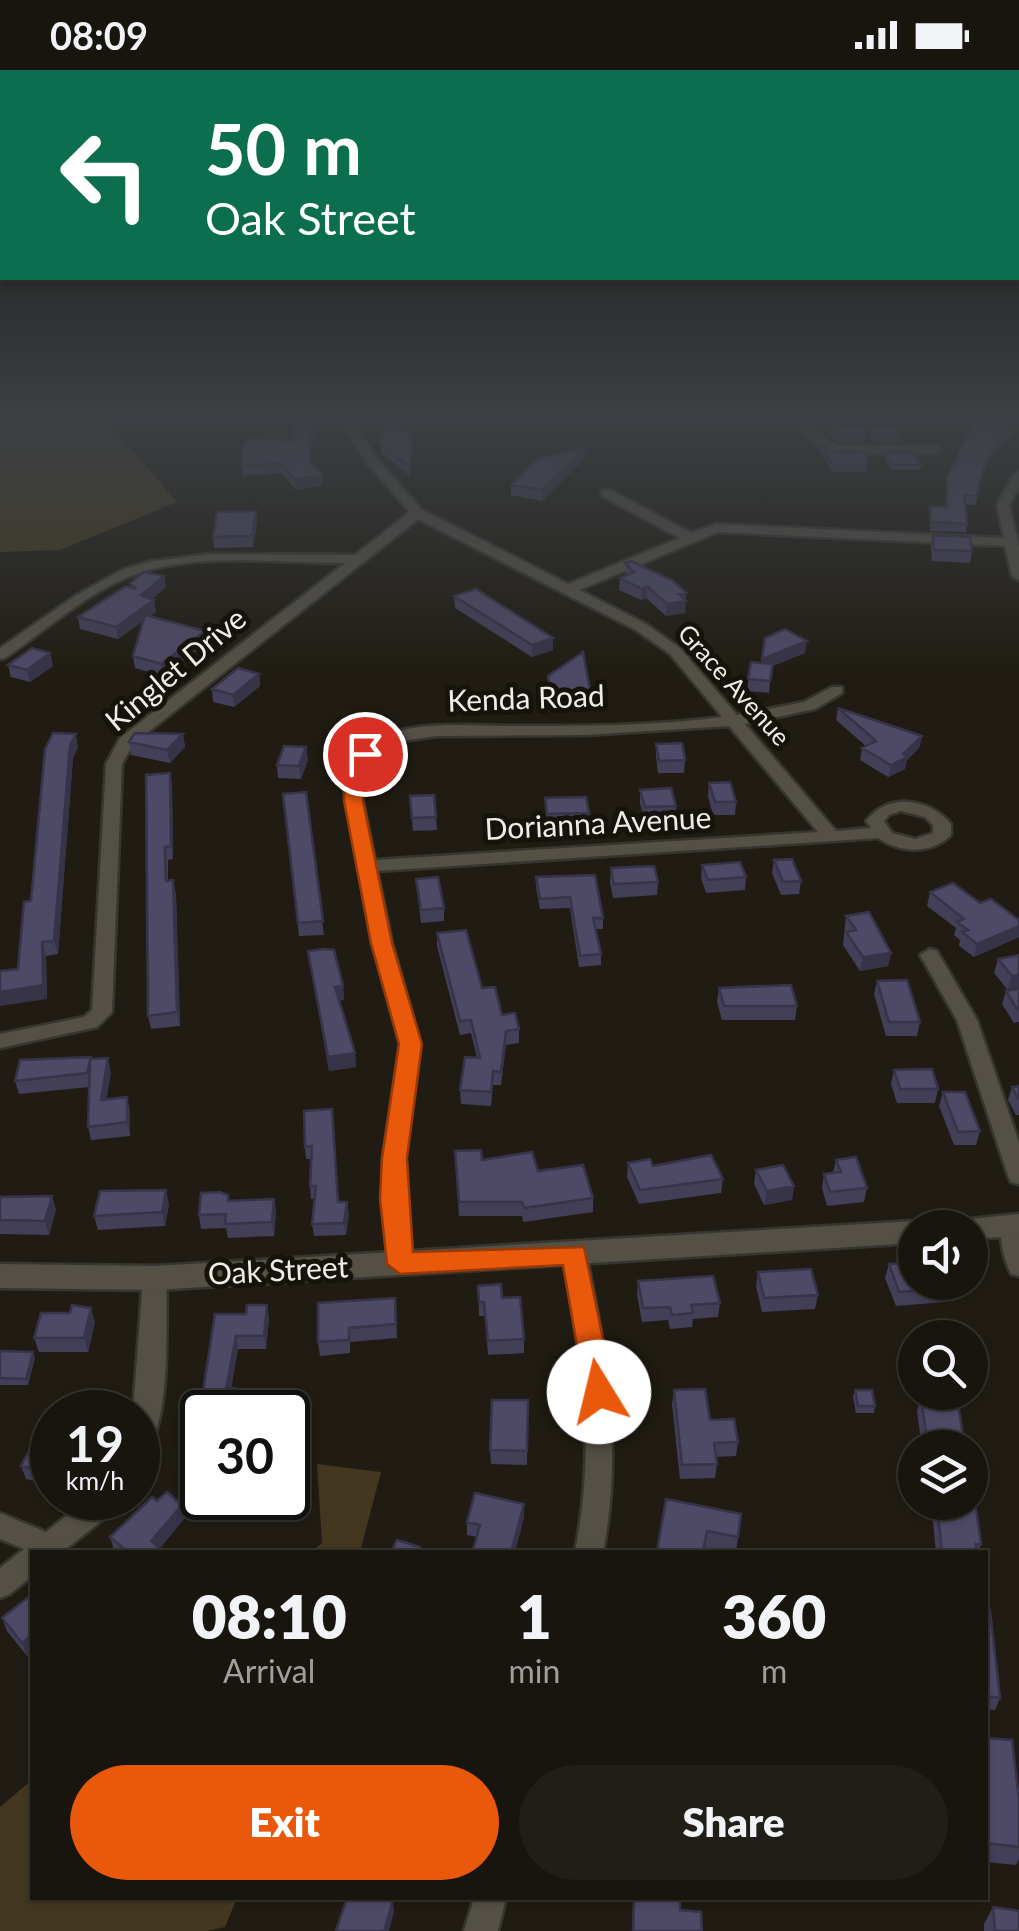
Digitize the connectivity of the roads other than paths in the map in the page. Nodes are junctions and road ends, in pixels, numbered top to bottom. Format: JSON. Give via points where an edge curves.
{"nodes":[{"id":1,"x":408,"y":503,"type":"edge"},
{"id":2,"x":625,"y":503,"type":"edge"},
{"id":3,"x":1005,"y":503,"type":"edge"},
{"id":4,"x":417,"y":513,"type":"junction"},
{"id":5,"x":688,"y":536,"type":"junction"},
{"id":6,"x":1009,"y":542,"type":"junction"},
{"id":7,"x":358,"y":560,"type":"junction"},
{"id":8,"x":1019,"y":576,"type":"edge"},
{"id":9,"x":569,"y":589,"type":"junction"},
{"id":10,"x":0,"y":655,"type":"edge"},
{"id":11,"x":837,"y":690,"type":"dead end"},
{"id":12,"x":735,"y":722,"type":"junction"},
{"id":13,"x":880,"y":832,"type":"dead end"},
{"id":14,"x":832,"y":837,"type":"junction"},
{"id":15,"x":367,"y":866,"type":"junction"},
{"id":16,"x":930,"y":955,"type":"dead end"},
{"id":17,"x":0,"y":1041,"type":"edge"},
{"id":18,"x":1019,"y":1176,"type":"edge"},
{"id":19,"x":1015,"y":1226,"type":"edge"},
{"id":20,"x":988,"y":1227,"type":"edge"},
{"id":21,"x":898,"y":1233,"type":"edge"},
{"id":22,"x":574,"y":1254,"type":"junction"},
{"id":23,"x":400,"y":1264,"type":"junction"},
{"id":24,"x":1019,"y":1267,"type":"edge"},
{"id":25,"x":0,"y":1276,"type":"edge"},
{"id":26,"x":155,"y":1278,"type":"junction"},
{"id":27,"x":148,"y":1390,"type":"edge"},
{"id":28,"x":82,"y":1520,"type":"edge"},
{"id":29,"x":0,"y":1526,"type":"edge"},
{"id":30,"x":36,"y":1550,"type":"edge"},
{"id":31,"x":45,"y":1550,"type":"edge"},
{"id":32,"x":589,"y":1550,"type":"edge"},
{"id":33,"x":30,"y":1561,"type":"edge"},
{"id":34,"x":0,"y":1584,"type":"edge"},
{"id":35,"x":489,"y":1900,"type":"edge"},
{"id":36,"x":481,"y":1931,"type":"edge"}],
"edges":[{"from":1,"to":4,"type":"street","name":"Grace Avenue"},
{"from":2,"to":5,"type":"street"},
{"from":3,"to":6,"type":"street"},
{"from":4,"to":7,"type":"street","name":"Kinglet Drive"},
{"from":4,"to":9,"type":"street","name":"Grace Avenue"},
{"from":5,"to":6,"type":"street","via":[[738,526]]},
{"from":5,"to":9,"type":"street"},
{"from":6,"to":8,"type":"street"},
{"from":7,"to":10,"type":"street","via":[[140,568]]},
{"from":7,"to":17,"type":"street","name":"Kinglet Drive","via":[[123,745],[114,764],[102,1012],[76,1026]]},
{"from":9,"to":12,"type":"street","name":"Grace Avenue","via":[[674,651]]},
{"from":11,"to":12,"type":"street","name":"Kenda Road","via":[[823,704]]},
{"from":12,"to":14,"type":"street","name":"Grace Avenue"},
{"from":12,"to":15,"type":"street","name":"Kenda Road","via":[[436,731],[380,742],[353,776]]},
{"from":13,"to":14,"type":"street","name":"Dorianna Avenue"},
{"from":14,"to":15,"type":"street","name":"Dorianna Avenue"},
{"from":15,"to":23,"type":"street","name":"Kenda Road","via":[[410,1044],[394,1158]]},
{"from":16,"to":18,"type":"street","via":[[967,1020]]},
{"from":19,"to":20,"type":"street"},
{"from":19,"to":24,"type":"street"},
{"from":21,"to":22,"type":"street","name":"Oak Street"},
{"from":22,"to":23,"type":"street","name":"Oak Street"},
{"from":22,"to":32,"type":"street","via":[[604,1424],[603,1480]]},
{"from":23,"to":26,"type":"street","name":"Oak Street"},
{"from":25,"to":26,"type":"street","name":"Oak Street"},
{"from":26,"to":27,"type":"street"},
{"from":28,"to":31,"type":"street"},
{"from":29,"to":30,"type":"street"},
{"from":33,"to":34,"type":"street"},
{"from":35,"to":36,"type":"street"}]}
